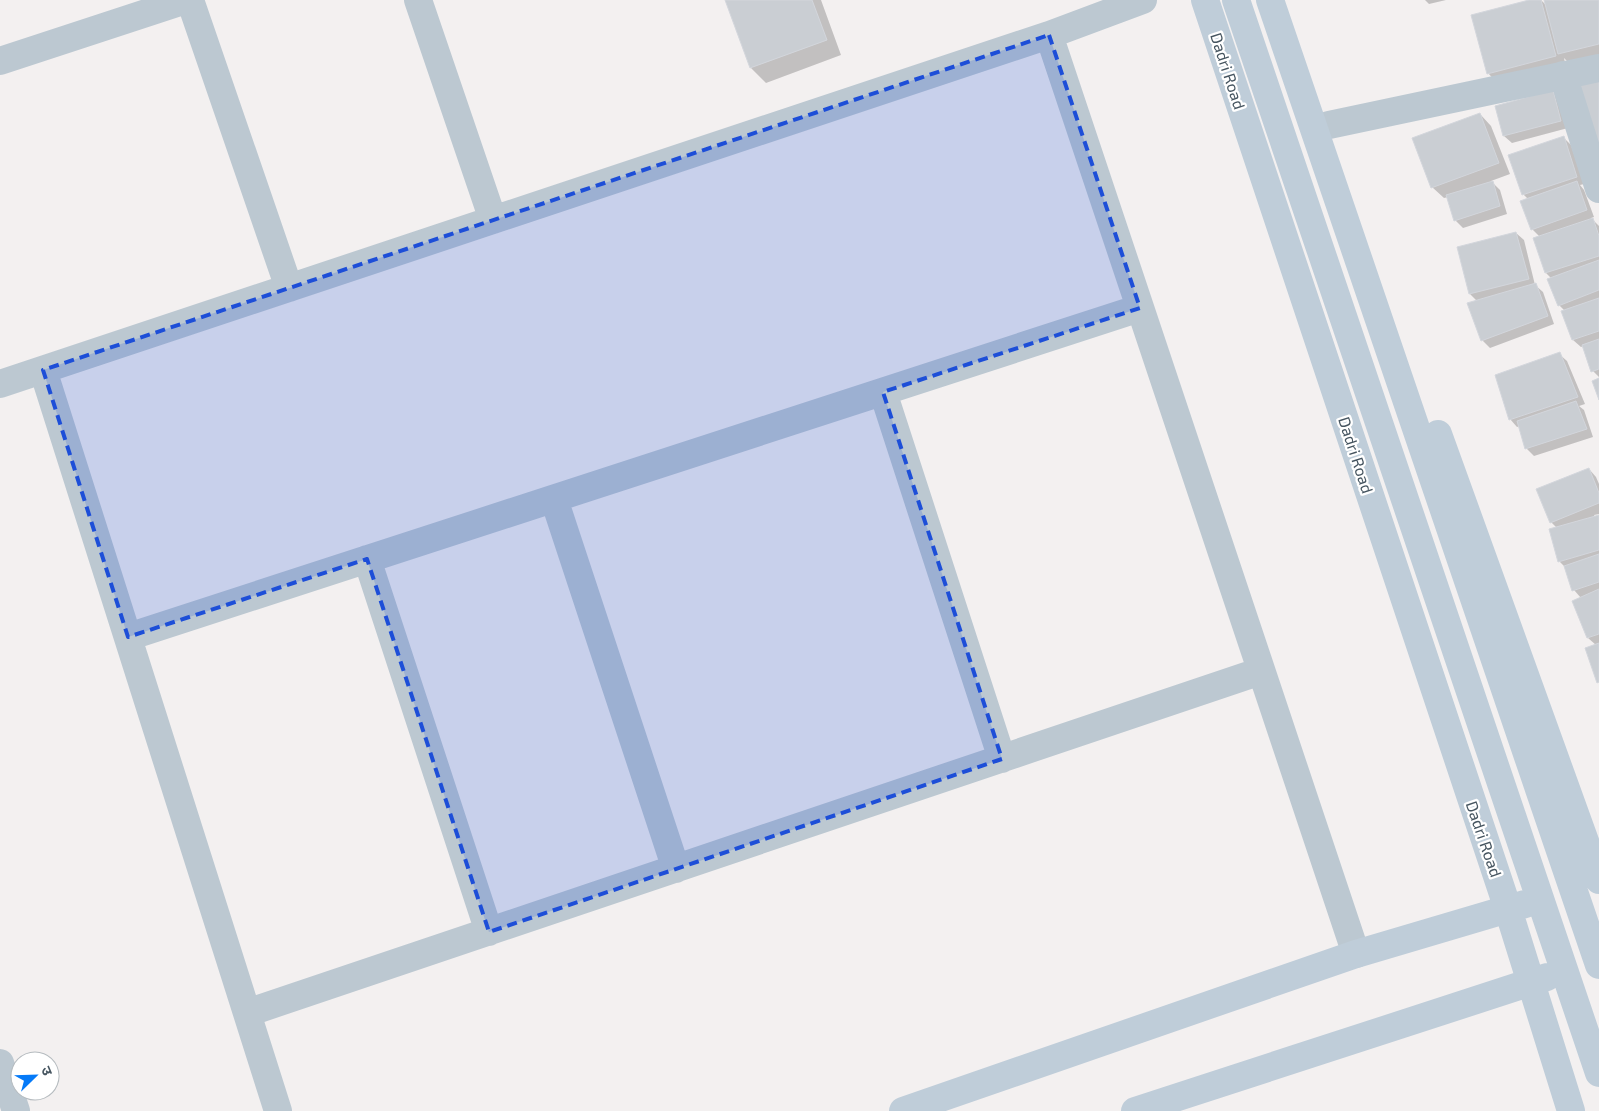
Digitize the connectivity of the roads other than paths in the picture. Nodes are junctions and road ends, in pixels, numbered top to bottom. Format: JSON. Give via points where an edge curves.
{"nodes":[{"id":1,"x":186,"y":0,"type":"edge"},
{"id":2,"x":190,"y":0,"type":"edge"},
{"id":3,"x":418,"y":0,"type":"edge"},
{"id":4,"x":1143,"y":0,"type":"edge"},
{"id":5,"x":1205,"y":0,"type":"edge"},
{"id":6,"x":1236,"y":0,"type":"edge"},
{"id":7,"x":1270,"y":0,"type":"edge"},
{"id":8,"x":1289,"y":0,"type":"edge"},
{"id":9,"x":1049,"y":35,"type":"junction"},
{"id":10,"x":0,"y":61,"type":"edge"},
{"id":11,"x":1599,"y":68,"type":"edge"},
{"id":12,"x":1563,"y":75,"type":"junction"},
{"id":13,"x":1329,"y":125,"type":"junction"},
{"id":14,"x":1599,"y":189,"type":"edge"},
{"id":15,"x":493,"y":220,"type":"junction"},
{"id":16,"x":289,"y":288,"type":"junction"},
{"id":17,"x":1140,"y":308,"type":"junction"},
{"id":18,"x":43,"y":370,"type":"junction"},
{"id":19,"x":0,"y":384,"type":"edge"},
{"id":20,"x":883,"y":392,"type":"junction"},
{"id":21,"x":554,"y":499,"type":"junction"},
{"id":22,"x":367,"y":559,"type":"junction"},
{"id":23,"x":128,"y":637,"type":"junction"},
{"id":24,"x":1510,"y":637,"type":"junction"},
{"id":25,"x":1424,"y":660,"type":"junction"},
{"id":26,"x":1261,"y":671,"type":"junction"},
{"id":27,"x":1002,"y":758,"type":"junction"},
{"id":28,"x":676,"y":868,"type":"junction"},
{"id":29,"x":1599,"y":879,"type":"edge"},
{"id":30,"x":1508,"y":910,"type":"junction"},
{"id":31,"x":489,"y":932,"type":"junction"},
{"id":32,"x":1356,"y":954,"type":"junction"},
{"id":33,"x":1599,"y":959,"type":"edge"},
{"id":34,"x":1599,"y":965,"type":"edge"},
{"id":35,"x":1530,"y":983,"type":"junction"},
{"id":36,"x":247,"y":1013,"type":"junction"},
{"id":37,"x":0,"y":1063,"type":"edge"},
{"id":38,"x":1599,"y":1073,"type":"edge"},
{"id":39,"x":16,"y":1111,"type":"edge"},
{"id":40,"x":278,"y":1111,"type":"edge"},
{"id":41,"x":902,"y":1111,"type":"edge"},
{"id":42,"x":1135,"y":1111,"type":"edge"},
{"id":43,"x":1571,"y":1111,"type":"edge"}],
"edges":[{"from":1,"to":10,"type":"street"},
{"from":2,"to":16,"type":"street"},
{"from":3,"to":15,"type":"street"},
{"from":4,"to":9,"type":"street"},
{"from":5,"to":25,"type":"street","name":"Dadri Road"},
{"from":6,"to":38,"type":"street"},
{"from":7,"to":34,"type":"street"},
{"from":8,"to":13,"type":"street"},
{"from":9,"to":15,"type":"street"},
{"from":9,"to":17,"type":"street"},
{"from":11,"to":12,"type":"street"},
{"from":12,"to":13,"type":"street"},
{"from":12,"to":14,"type":"street"},
{"from":13,"to":24,"type":"street"},
{"from":15,"to":16,"type":"street"},
{"from":16,"to":18,"type":"street"},
{"from":17,"to":20,"type":"street"},
{"from":17,"to":26,"type":"street"},
{"from":18,"to":19,"type":"street"},
{"from":18,"to":23,"type":"street"},
{"from":20,"to":21,"type":"street"},
{"from":20,"to":27,"type":"street"},
{"from":21,"to":22,"type":"street"},
{"from":21,"to":28,"type":"street"},
{"from":22,"to":23,"type":"street"},
{"from":22,"to":31,"type":"street"},
{"from":23,"to":36,"type":"street"},
{"from":24,"to":25,"type":"street"},
{"from":24,"to":29,"type":"street"},
{"from":25,"to":30,"type":"street","name":"Dadri Road"},
{"from":26,"to":27,"type":"street"},
{"from":26,"to":32,"type":"street"},
{"from":27,"to":28,"type":"street"},
{"from":28,"to":31,"type":"street"},
{"from":29,"to":30,"type":"street"},
{"from":30,"to":32,"type":"street"},
{"from":30,"to":35,"type":"street","name":"Dadri Road"},
{"from":31,"to":36,"type":"street"},
{"from":32,"to":41,"type":"street"},
{"from":33,"to":35,"type":"street"},
{"from":35,"to":42,"type":"street"},
{"from":35,"to":43,"type":"street"},
{"from":36,"to":40,"type":"street"},
{"from":37,"to":39,"type":"street"}]}
